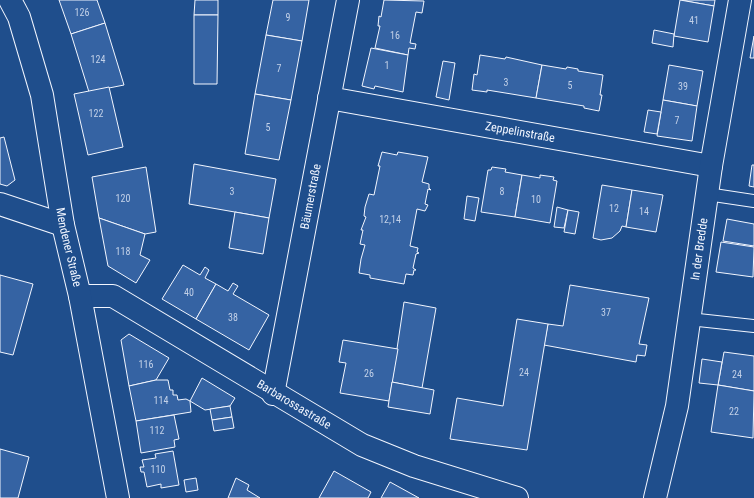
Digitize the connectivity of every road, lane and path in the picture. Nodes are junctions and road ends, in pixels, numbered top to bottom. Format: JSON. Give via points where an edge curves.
{"nodes":[{"id":1,"x":10,"y":0,"type":"edge"},
{"id":2,"x":348,"y":0,"type":"edge"},
{"id":3,"x":740,"y":0,"type":"edge"},
{"id":4,"x":329,"y":98,"type":"junction"},
{"id":5,"x":711,"y":166,"type":"junction"},
{"id":6,"x":707,"y":194,"type":"junction"},
{"id":7,"x":754,"y":201,"type":"edge"},
{"id":8,"x":0,"y":204,"type":"edge"},
{"id":9,"x":63,"y":224,"type":"junction"},
{"id":10,"x":80,"y":296,"type":"junction"},
{"id":11,"x":689,"y":319,"type":"junction"},
{"id":12,"x":754,"y":326,"type":"edge"},
{"id":13,"x":274,"y":394,"type":"junction"},
{"id":14,"x":118,"y":498,"type":"edge"},
{"id":15,"x":517,"y":498,"type":"edge"},
{"id":16,"x":655,"y":498,"type":"edge"}],
"edges":[{"from":1,"to":9,"type":"street","name":"Mendener Straße","via":[[19,17],[42,95]]},
{"from":2,"to":4,"type":"street","name":"Bäumerstraße"},
{"from":3,"to":5,"type":"street","name":"In der Bredde"},
{"from":4,"to":5,"type":"street","name":"Zeppelinstraße"},
{"from":4,"to":13,"type":"street","name":"Bäumerstraße"},
{"from":5,"to":6,"type":"street","name":"In der Bredde"},
{"from":6,"to":7,"type":"lane"},
{"from":6,"to":11,"type":"street","name":"In der Bredde"},
{"from":8,"to":9,"type":"street"},
{"from":9,"to":10,"type":"street","name":"Mendener Straße"},
{"from":10,"to":13,"type":"street","name":"Barbarossastraße","via":[[113,296]]},
{"from":10,"to":14,"type":"street","name":"Mendener Straße"},
{"from":11,"to":12,"type":"lane"},
{"from":11,"to":16,"type":"street","name":"In der Bredde","via":[[677,406]]},
{"from":13,"to":15,"type":"street","name":"Barbarossastraße","via":[[362,445],[414,466]]}]}
